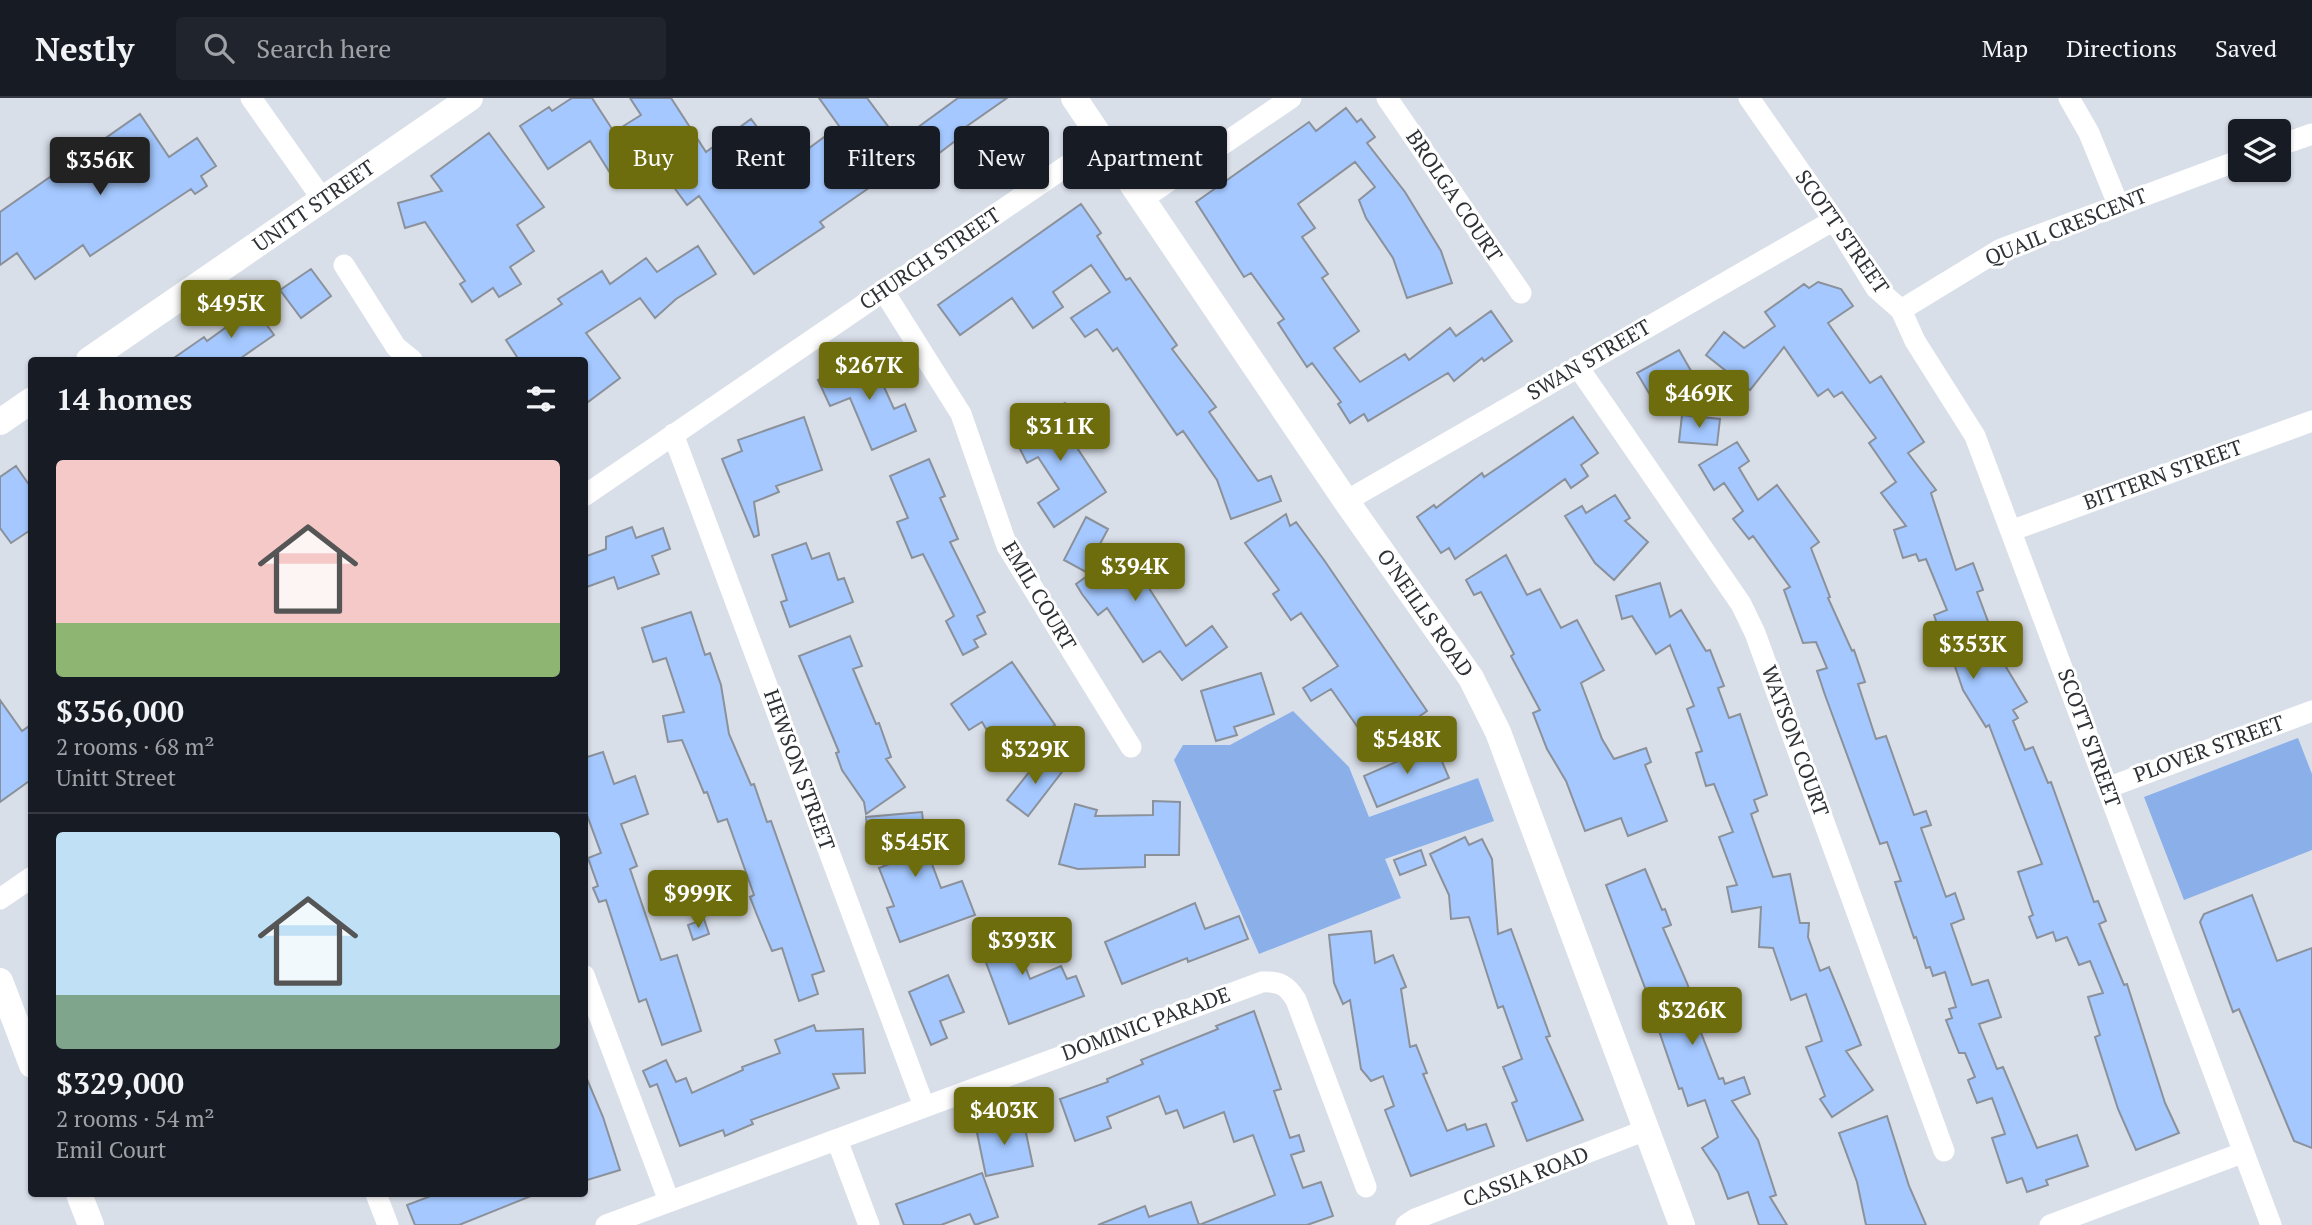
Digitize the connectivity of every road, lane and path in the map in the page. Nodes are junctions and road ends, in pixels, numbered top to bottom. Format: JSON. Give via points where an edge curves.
{"nodes":[{"id":1,"x":251,"y":98,"type":"edge"},
{"id":2,"x":470,"y":98,"type":"edge"},
{"id":3,"x":1073,"y":98,"type":"edge"},
{"id":4,"x":1291,"y":98,"type":"edge"},
{"id":5,"x":1387,"y":98,"type":"edge"},
{"id":6,"x":1749,"y":98,"type":"edge"},
{"id":7,"x":2069,"y":98,"type":"edge"},
{"id":8,"x":1093,"y":126,"type":"edge"},
{"id":9,"x":2312,"y":134,"type":"edge"},
{"id":10,"x":2291,"y":141,"type":"edge"},
{"id":11,"x":2228,"y":164,"type":"edge"},
{"id":12,"x":1063,"y":168,"type":"edge"},
{"id":13,"x":1134,"y":189,"type":"edge"},
{"id":14,"x":323,"y":200,"type":"junction"},
{"id":15,"x":1141,"y":200,"type":"junction"},
{"id":16,"x":2118,"y":204,"type":"junction"},
{"id":17,"x":1834,"y":220,"type":"junction"},
{"id":18,"x":344,"y":265,"type":"dead end"},
{"id":19,"x":883,"y":290,"type":"junction"},
{"id":20,"x":1521,"y":293,"type":"dead end"},
{"id":21,"x":1900,"y":310,"type":"junction"},
{"id":22,"x":93,"y":357,"type":"edge"},
{"id":23,"x":408,"y":357,"type":"edge"},
{"id":24,"x":1578,"y":366,"type":"junction"},
{"id":25,"x":28,"y":403,"type":"edge"},
{"id":26,"x":2312,"y":421,"type":"edge"},
{"id":27,"x":0,"y":422,"type":"edge"},
{"id":28,"x":674,"y":434,"type":"junction"},
{"id":29,"x":588,"y":492,"type":"edge"},
{"id":30,"x":1346,"y":501,"type":"junction"},
{"id":31,"x":2013,"y":530,"type":"junction"},
{"id":32,"x":2312,"y":711,"type":"edge"},
{"id":33,"x":1131,"y":747,"type":"dead end"},
{"id":34,"x":2107,"y":788,"type":"junction"},
{"id":35,"x":28,"y":880,"type":"edge"},
{"id":36,"x":0,"y":899,"type":"edge"},
{"id":37,"x":0,"y":981,"type":"edge"},
{"id":38,"x":588,"y":986,"type":"edge"},
{"id":39,"x":28,"y":1054,"type":"edge"},
{"id":40,"x":924,"y":1106,"type":"junction"},
{"id":41,"x":1646,"y":1130,"type":"junction"},
{"id":42,"x":837,"y":1140,"type":"junction"},
{"id":43,"x":1944,"y":1151,"type":"dead end"},
{"id":44,"x":2242,"y":1153,"type":"junction"},
{"id":45,"x":1366,"y":1186,"type":"dead end"},
{"id":46,"x":80,"y":1197,"type":"edge"},
{"id":47,"x":377,"y":1197,"type":"edge"},
{"id":48,"x":668,"y":1201,"type":"junction"},
{"id":49,"x":91,"y":1225,"type":"edge"},
{"id":50,"x":388,"y":1225,"type":"edge"},
{"id":51,"x":606,"y":1225,"type":"edge"},
{"id":52,"x":869,"y":1225,"type":"edge"},
{"id":53,"x":1406,"y":1225,"type":"edge"},
{"id":54,"x":1682,"y":1225,"type":"edge"},
{"id":55,"x":2050,"y":1225,"type":"edge"},
{"id":56,"x":2271,"y":1225,"type":"edge"}],
"edges":[{"from":1,"to":14,"type":"street"},
{"from":2,"to":14,"type":"street","name":"UNITT STREET"},
{"from":3,"to":8,"type":"street","name":"O'NEILLS ROAD"},
{"from":4,"to":15,"type":"street"},
{"from":5,"to":20,"type":"street","name":"BROLGA COURT"},
{"from":6,"to":17,"type":"street","name":"SCOTT STREET"},
{"from":7,"to":16,"type":"street"},
{"from":9,"to":10,"type":"street"},
{"from":11,"to":16,"type":"street","name":"QUAIL CRESCENT"},
{"from":12,"to":19,"type":"street","name":"CHURCH STREET"},
{"from":13,"to":15,"type":"street","name":"O'NEILLS ROAD"},
{"from":14,"to":22,"type":"street","name":"UNITT STREET"},
{"from":15,"to":30,"type":"street","name":"O'NEILLS ROAD"},
{"from":16,"to":21,"type":"street","name":"QUAIL CRESCENT","via":[[2001,250]]},
{"from":17,"to":21,"type":"street","name":"SCOTT STREET","via":[[1876,288]]},
{"from":17,"to":24,"type":"street","name":"SWAN STREET"},
{"from":18,"to":23,"type":"street","via":[[396,347]]},
{"from":19,"to":28,"type":"street","name":"CHURCH STREET"},
{"from":19,"to":33,"type":"street","name":"EMIL COURT","via":[[961,414],[1007,547]]},
{"from":21,"to":31,"type":"street","name":"SCOTT STREET","via":[[1975,436]]},
{"from":24,"to":30,"type":"street","name":"SWAN STREET"},
{"from":24,"to":43,"type":"street","name":"WATSON COURT","via":[[1741,604],[1755,633]]},
{"from":25,"to":27,"type":"street"},
{"from":26,"to":31,"type":"street","name":"BITTERN STREET"},
{"from":28,"to":29,"type":"street","name":"CHURCH STREET"},
{"from":28,"to":40,"type":"street","name":"HEWSON STREET"},
{"from":30,"to":41,"type":"street","name":"O'NEILLS ROAD","via":[[1471,678],[1498,732]]},
{"from":31,"to":34,"type":"street","name":"SCOTT STREET"},
{"from":32,"to":34,"type":"street","name":"PLOVER STREET"},
{"from":34,"to":44,"type":"street","name":"SCOTT STREET"},
{"from":35,"to":36,"type":"street"},
{"from":37,"to":39,"type":"street"},
{"from":38,"to":48,"type":"street"},
{"from":40,"to":42,"type":"street","name":"DOMINIC PARADE"},
{"from":40,"to":45,"type":"street","name":"DOMINIC PARADE","via":[[1262,982],[1277,981],[1289,988],[1296,1000]]},
{"from":41,"to":53,"type":"street","name":"CASSIA ROAD"},
{"from":41,"to":54,"type":"street","name":"O'NEILLS ROAD"},
{"from":42,"to":48,"type":"street","name":"DOMINIC PARADE"},
{"from":42,"to":52,"type":"street"},
{"from":44,"to":55,"type":"street"},
{"from":44,"to":56,"type":"street","name":"SCOTT STREET"},
{"from":46,"to":49,"type":"street"},
{"from":47,"to":50,"type":"street"},
{"from":48,"to":51,"type":"street","name":"DOMINIC PARADE"}]}
